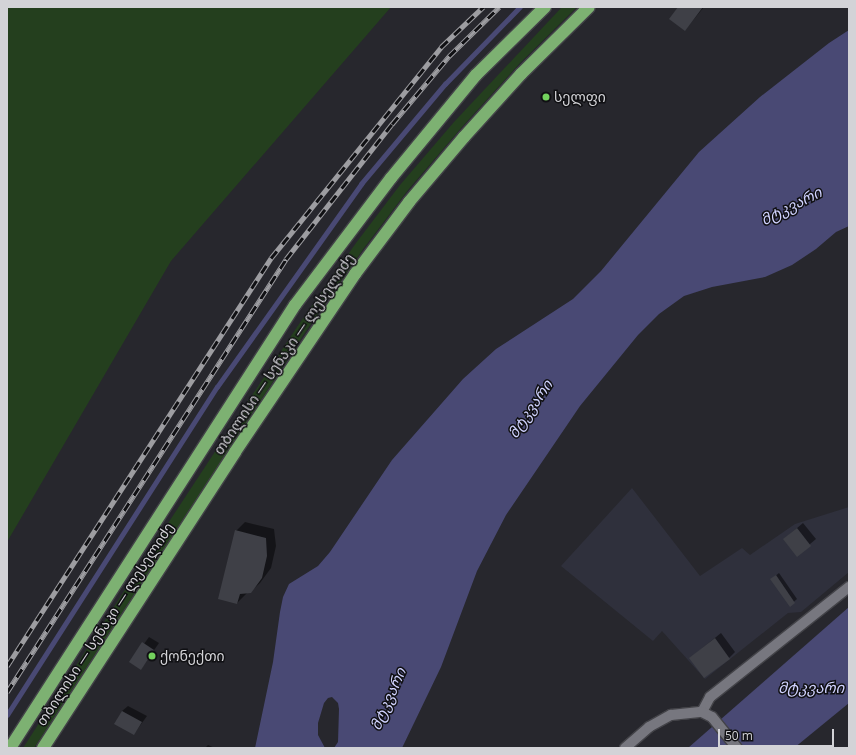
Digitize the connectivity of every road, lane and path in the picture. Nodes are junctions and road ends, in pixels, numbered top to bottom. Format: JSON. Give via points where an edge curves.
{"nodes":[{"id":1,"x":546,"y":7,"type":"edge"},
{"id":2,"x":589,"y":7,"type":"edge"},
{"id":3,"x":849,"y":587,"type":"edge"},
{"id":4,"x":702,"y":712,"type":"junction"},
{"id":5,"x":10,"y":748,"type":"edge"},
{"id":6,"x":43,"y":748,"type":"edge"},
{"id":7,"x":625,"y":748,"type":"edge"},
{"id":8,"x":737,"y":748,"type":"edge"}],
"edges":[{"from":1,"to":5,"type":"highway","name":"თბილისი — სენაკი — ლესელიძე","via":[[476,75],[391,178],[295,305]]},
{"from":2,"to":6,"type":"highway","name":"თბილისი — სენაკი — ლესელიძე","via":[[521,74],[464,137],[409,202],[355,274],[235,452]]},
{"from":3,"to":4,"type":"street","via":[[710,697]]},
{"from":4,"to":7,"type":"street","via":[[671,715],[649,727]]},
{"from":4,"to":8,"type":"street","via":[[712,717]]}]}
